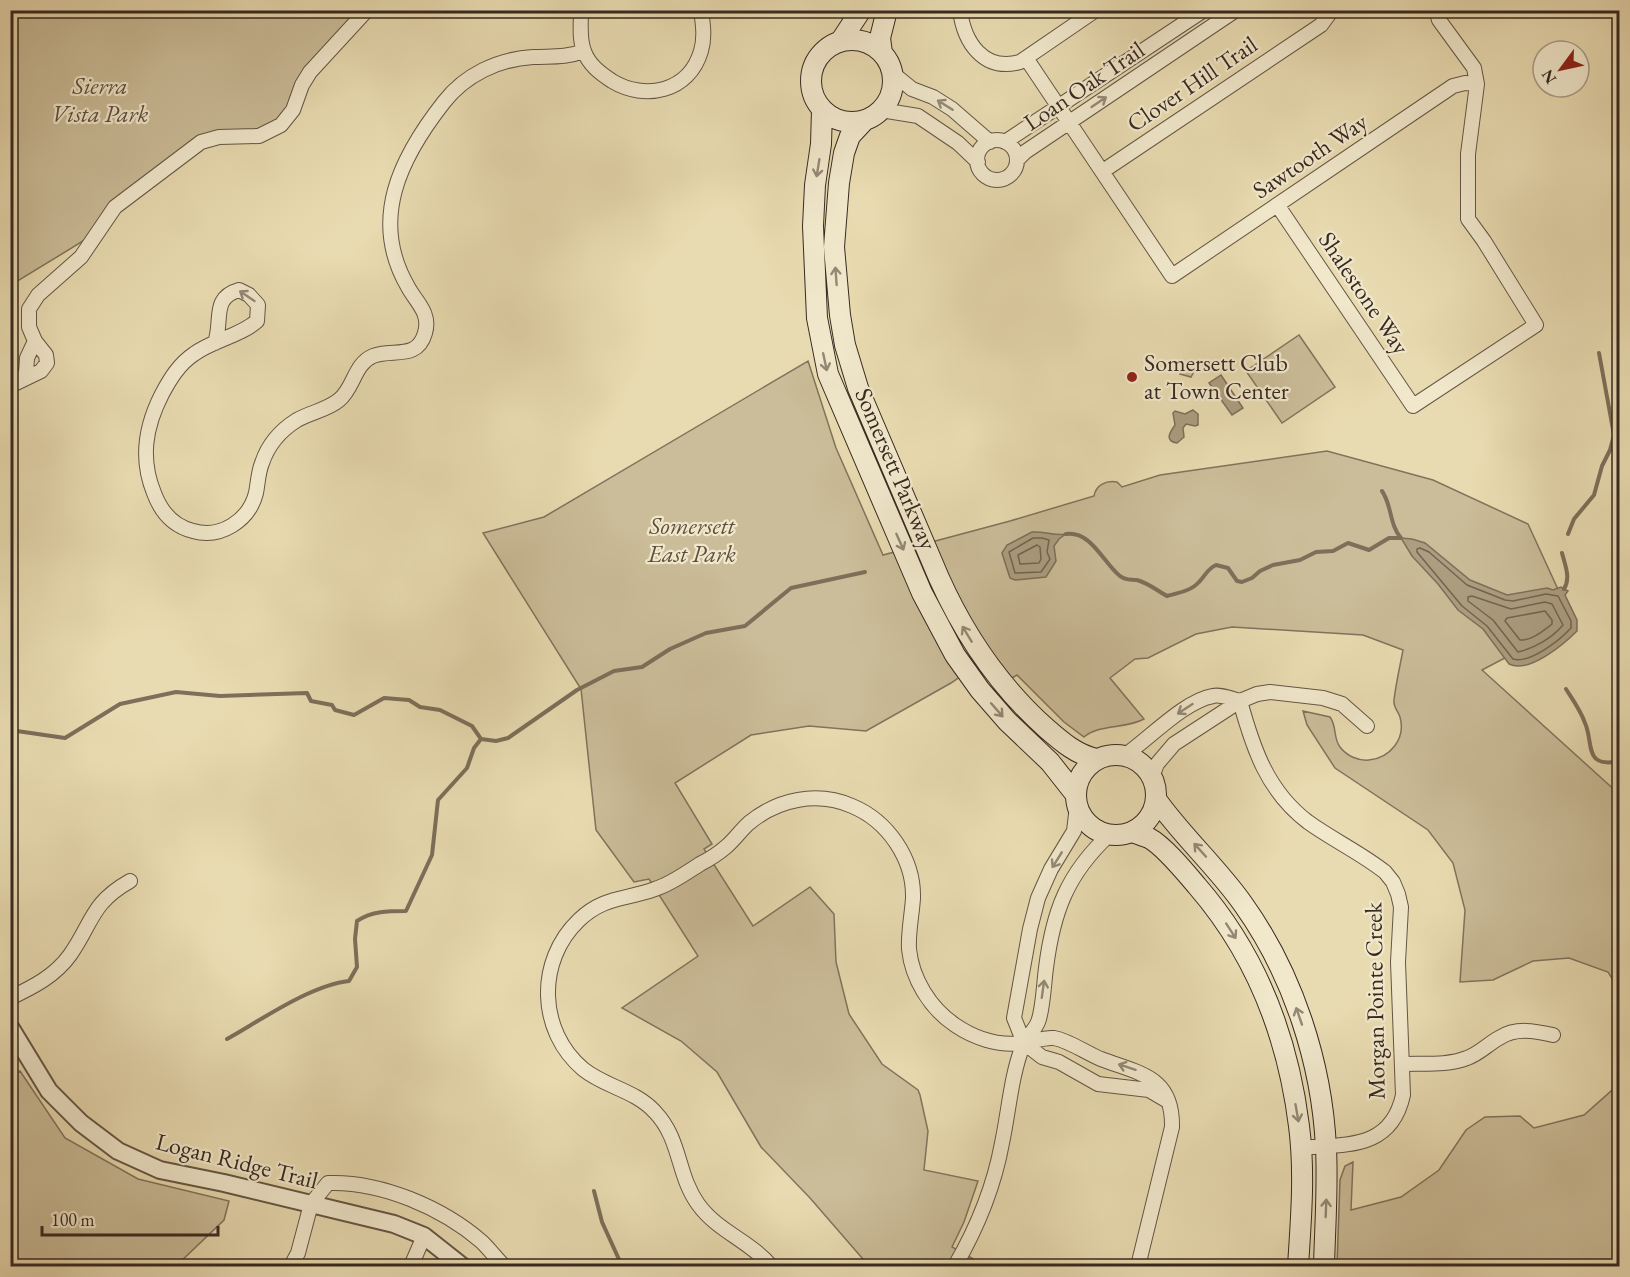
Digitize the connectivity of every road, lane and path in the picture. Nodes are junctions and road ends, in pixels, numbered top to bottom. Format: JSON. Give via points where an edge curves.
{"nodes":[{"id":1,"x":367,"y":10,"type":"edge"},
{"id":2,"x":581,"y":10,"type":"edge"},
{"id":3,"x":701,"y":10,"type":"edge"},
{"id":4,"x":861,"y":10,"type":"edge"},
{"id":5,"x":887,"y":10,"type":"edge"},
{"id":6,"x":960,"y":10,"type":"edge"},
{"id":7,"x":1096,"y":10,"type":"edge"},
{"id":8,"x":1204,"y":10,"type":"edge"},
{"id":9,"x":1236,"y":10,"type":"edge"},
{"id":10,"x":1332,"y":10,"type":"edge"},
{"id":11,"x":1436,"y":10,"type":"edge"},
{"id":12,"x":840,"y":42,"type":"junction"},
{"id":13,"x":584,"y":51,"type":"junction"},
{"id":14,"x":882,"y":54,"type":"junction"},
{"id":15,"x":1026,"y":58,"type":"junction"},
{"id":16,"x":891,"y":72,"type":"junction"},
{"id":17,"x":1477,"y":84,"type":"junction"},
{"id":18,"x":1059,"y":106,"type":"junction"},
{"id":19,"x":822,"y":110,"type":"junction"},
{"id":20,"x":881,"y":110,"type":"junction"},
{"id":21,"x":864,"y":121,"type":"junction"},
{"id":22,"x":1070,"y":122,"type":"junction"},
{"id":23,"x":990,"y":142,"type":"junction"},
{"id":24,"x":1005,"y":142,"type":"junction"},
{"id":25,"x":1017,"y":160,"type":"junction"},
{"id":26,"x":978,"y":162,"type":"junction"},
{"id":27,"x":1103,"y":171,"type":"junction"},
{"id":28,"x":1278,"y":206,"type":"junction"},
{"id":29,"x":35,"y":341,"type":"junction"},
{"id":30,"x":215,"y":343,"type":"dead end"},
{"id":31,"x":16,"y":383,"type":"edge"},
{"id":32,"x":1240,"y":701,"type":"junction"},
{"id":33,"x":1367,"y":726,"type":"dead end"},
{"id":34,"x":1124,"y":756,"type":"junction"},
{"id":35,"x":1097,"y":759,"type":"junction"},
{"id":36,"x":1155,"y":791,"type":"junction"},
{"id":37,"x":1077,"y":801,"type":"junction"},
{"id":38,"x":1132,"y":832,"type":"junction"},
{"id":39,"x":1109,"y":835,"type":"junction"},
{"id":40,"x":130,"y":881,"type":"dead end"},
{"id":41,"x":10,"y":998,"type":"edge"},
{"id":42,"x":10,"y":1027,"type":"edge"},
{"id":43,"x":1553,"y":1035,"type":"dead end"},
{"id":44,"x":1024,"y":1043,"type":"junction"},
{"id":45,"x":1402,"y":1064,"type":"junction"},
{"id":46,"x":1170,"y":1103,"type":"junction"},
{"id":47,"x":1326,"y":1146,"type":"junction"},
{"id":48,"x":1300,"y":1148,"type":"junction"},
{"id":49,"x":311,"y":1204,"type":"junction"},
{"id":50,"x":424,"y":1236,"type":"junction"},
{"id":51,"x":291,"y":1266,"type":"edge"},
{"id":52,"x":411,"y":1266,"type":"edge"},
{"id":53,"x":462,"y":1266,"type":"edge"},
{"id":54,"x":504,"y":1266,"type":"edge"},
{"id":55,"x":771,"y":1266,"type":"edge"},
{"id":56,"x":956,"y":1266,"type":"edge"},
{"id":57,"x":1138,"y":1266,"type":"edge"},
{"id":58,"x":1298,"y":1266,"type":"edge"},
{"id":59,"x":1324,"y":1266,"type":"edge"}],
"edges":[{"from":1,"to":29,"type":"street","via":[[310,72],[294,110],[281,125],[259,136],[219,137],[201,142],[115,207],[81,257],[33,301],[28,318]]},
{"from":2,"to":13,"type":"street"},
{"from":3,"to":13,"type":"street","via":[[703,44],[697,62],[686,77],[661,90],[646,92],[620,85],[599,73]]},
{"from":4,"to":12,"type":"main road"},
{"from":5,"to":14,"type":"main road","via":[[880,38]]},
{"from":6,"to":15,"type":"street","via":[[967,37],[987,61],[1009,65]]},
{"from":7,"to":15,"type":"street"},
{"from":8,"to":18,"type":"street","name":"Loan Oak Trail"},
{"from":22,"to":9,"type":"street","name":"Loan Oak Trail","one_way":true},
{"from":10,"to":27,"type":"street","name":"Clover Hill Trail","via":[[1321,25]]},
{"from":11,"to":17,"type":"street","via":[[1474,68]]},
{"from":12,"to":14,"type":"main road","via":[[863,42]]},
{"from":12,"to":19,"type":"main road","via":[[828,48],[812,70],[812,91]]},
{"from":13,"to":30,"type":"street","via":[[494,65],[460,85],[446,100],[399,174],[389,216],[398,269],[424,310],[427,326],[423,337],[410,350],[367,359],[339,400],[283,430],[262,462],[248,512],[231,527],[209,534],[183,529],[163,512],[149,480],[145,444],[154,409],[175,372],[193,354]]},
{"from":14,"to":16,"type":"main road"},
{"from":15,"to":18,"type":"street"},
{"from":16,"to":20,"type":"main road","via":[[891,92]]},
{"from":23,"to":16,"type":"street","one_way":true,"via":[[952,108],[912,89]]},
{"from":17,"to":28,"type":"street","name":"Sawtooth Way","via":[[1453,86]]},
{"from":17,"to":28,"type":"street","name":"Shalestone Way","via":[[1468,153],[1467,219],[1536,325],[1413,406]]},
{"from":18,"to":22,"type":"street"},
{"from":18,"to":24,"type":"street","name":"Loan Oak Trail"},
{"from":19,"to":21,"type":"main road","via":[[841,121]]},
{"from":19,"to":37,"type":"main road","name":"Somersett Parkway","one_way":true,"via":[[813,226],[817,318],[831,383],[921,593],[955,655],[1007,721],[1050,762]]},
{"from":20,"to":21,"type":"main road"},
{"from":20,"to":26,"type":"street","via":[[918,116]]},
{"from":35,"to":21,"type":"main road","name":"Somersett Parkway","one_way":true,"via":[[1066,745],[1028,712],[994,674],[971,640],[951,606],[858,388],[842,325],[834,247],[844,153],[850,136]]},
{"from":22,"to":25,"type":"street","name":"Loan Oak Trail"},
{"from":22,"to":27,"type":"street"},
{"from":23,"to":24,"type":"street"},
{"from":23,"to":26,"type":"street","via":[[979,152]]},
{"from":24,"to":25,"type":"street","via":[[1014,149]]},
{"from":25,"to":26,"type":"street","via":[[1010,176],[999,180],[986,177]]},
{"from":27,"to":28,"type":"street","name":"Sawtooth Way","via":[[1172,276]]},
{"from":29,"to":31,"type":"street","via":[[27,358],[26,373]]},
{"from":29,"to":31,"type":"street","via":[[47,363],[41,371]]},
{"from":32,"to":33,"type":"street","via":[[1270,692],[1323,698],[1342,704]]},
{"from":32,"to":34,"type":"street","one_way":true,"via":[[1214,695],[1192,704]]},
{"from":32,"to":36,"type":"street","via":[[1174,744],[1157,764]]},
{"from":32,"to":45,"type":"street","name":"Morgan Pointe Creek","via":[[1256,754],[1291,807],[1385,872],[1396,888],[1401,907],[1398,962]]},
{"from":34,"to":35,"type":"main road"},
{"from":34,"to":36,"type":"main road","via":[[1142,765]]},
{"from":35,"to":37,"type":"main road","via":[[1077,784]]},
{"from":36,"to":38,"type":"main road","via":[[1149,819]]},
{"from":47,"to":36,"type":"main road","one_way":true,"via":[[1307,1037],[1267,941],[1225,880],[1168,817]]},
{"from":37,"to":39,"type":"main road","via":[[1089,825]]},
{"from":37,"to":44,"type":"street","one_way":true,"via":[[1074,831],[1038,898],[1030,929],[1014,1018]]},
{"from":38,"to":39,"type":"main road"},
{"from":38,"to":48,"type":"main road","one_way":true,"via":[[1151,839],[1178,864],[1213,905],[1246,954],[1266,996],[1287,1058]]},
{"from":44,"to":39,"type":"street","one_way":true,"via":[[1038,1022],[1050,946],[1068,884]]},
{"from":40,"to":41,"type":"street","via":[[97,907],[69,956],[53,974]]},
{"from":42,"to":49,"type":"street","name":"Logan Ridge Trail","via":[[49,1091],[81,1124],[118,1151],[160,1170]]},
{"from":43,"to":45,"type":"street","via":[[1513,1032],[1456,1062]]},
{"from":44,"to":46,"type":"street","via":[[1042,1057],[1098,1084],[1149,1090]]},
{"from":46,"to":44,"type":"street","one_way":true,"via":[[1157,1083],[1136,1070],[1053,1038]]},
{"from":44,"to":55,"type":"street","via":[[996,1042],[964,1030],[943,1015],[925,993],[909,950],[913,897],[907,864],[888,832],[862,811],[828,799],[804,799],[762,813],[719,853],[669,884],[607,902],[579,920],[553,958],[548,980],[552,1024],[568,1053],[593,1076],[629,1092],[654,1110],[670,1132],[687,1186],[703,1211],[721,1228],[754,1248]]},
{"from":44,"to":56,"type":"street","via":[[994,1176],[982,1214]]},
{"from":45,"to":47,"type":"street","name":"Morgan Pointe Creek","via":[[1400,1108],[1385,1131],[1364,1142]]},
{"from":46,"to":57,"type":"street","via":[[1172,1127]]},
{"from":47,"to":48,"type":"street","name":"Morgan Pointe Creek"},
{"from":59,"to":47,"type":"main road","one_way":true},
{"from":48,"to":58,"type":"main road"},
{"from":49,"to":50,"type":"street","name":"Logan Ridge Trail","via":[[394,1224]]},
{"from":49,"to":51,"type":"street"},
{"from":49,"to":54,"type":"street","via":[[328,1183],[387,1191],[427,1206],[454,1222]]},
{"from":50,"to":52,"type":"street"},
{"from":50,"to":53,"type":"street","name":"Logan Ridge Trail"}]}
